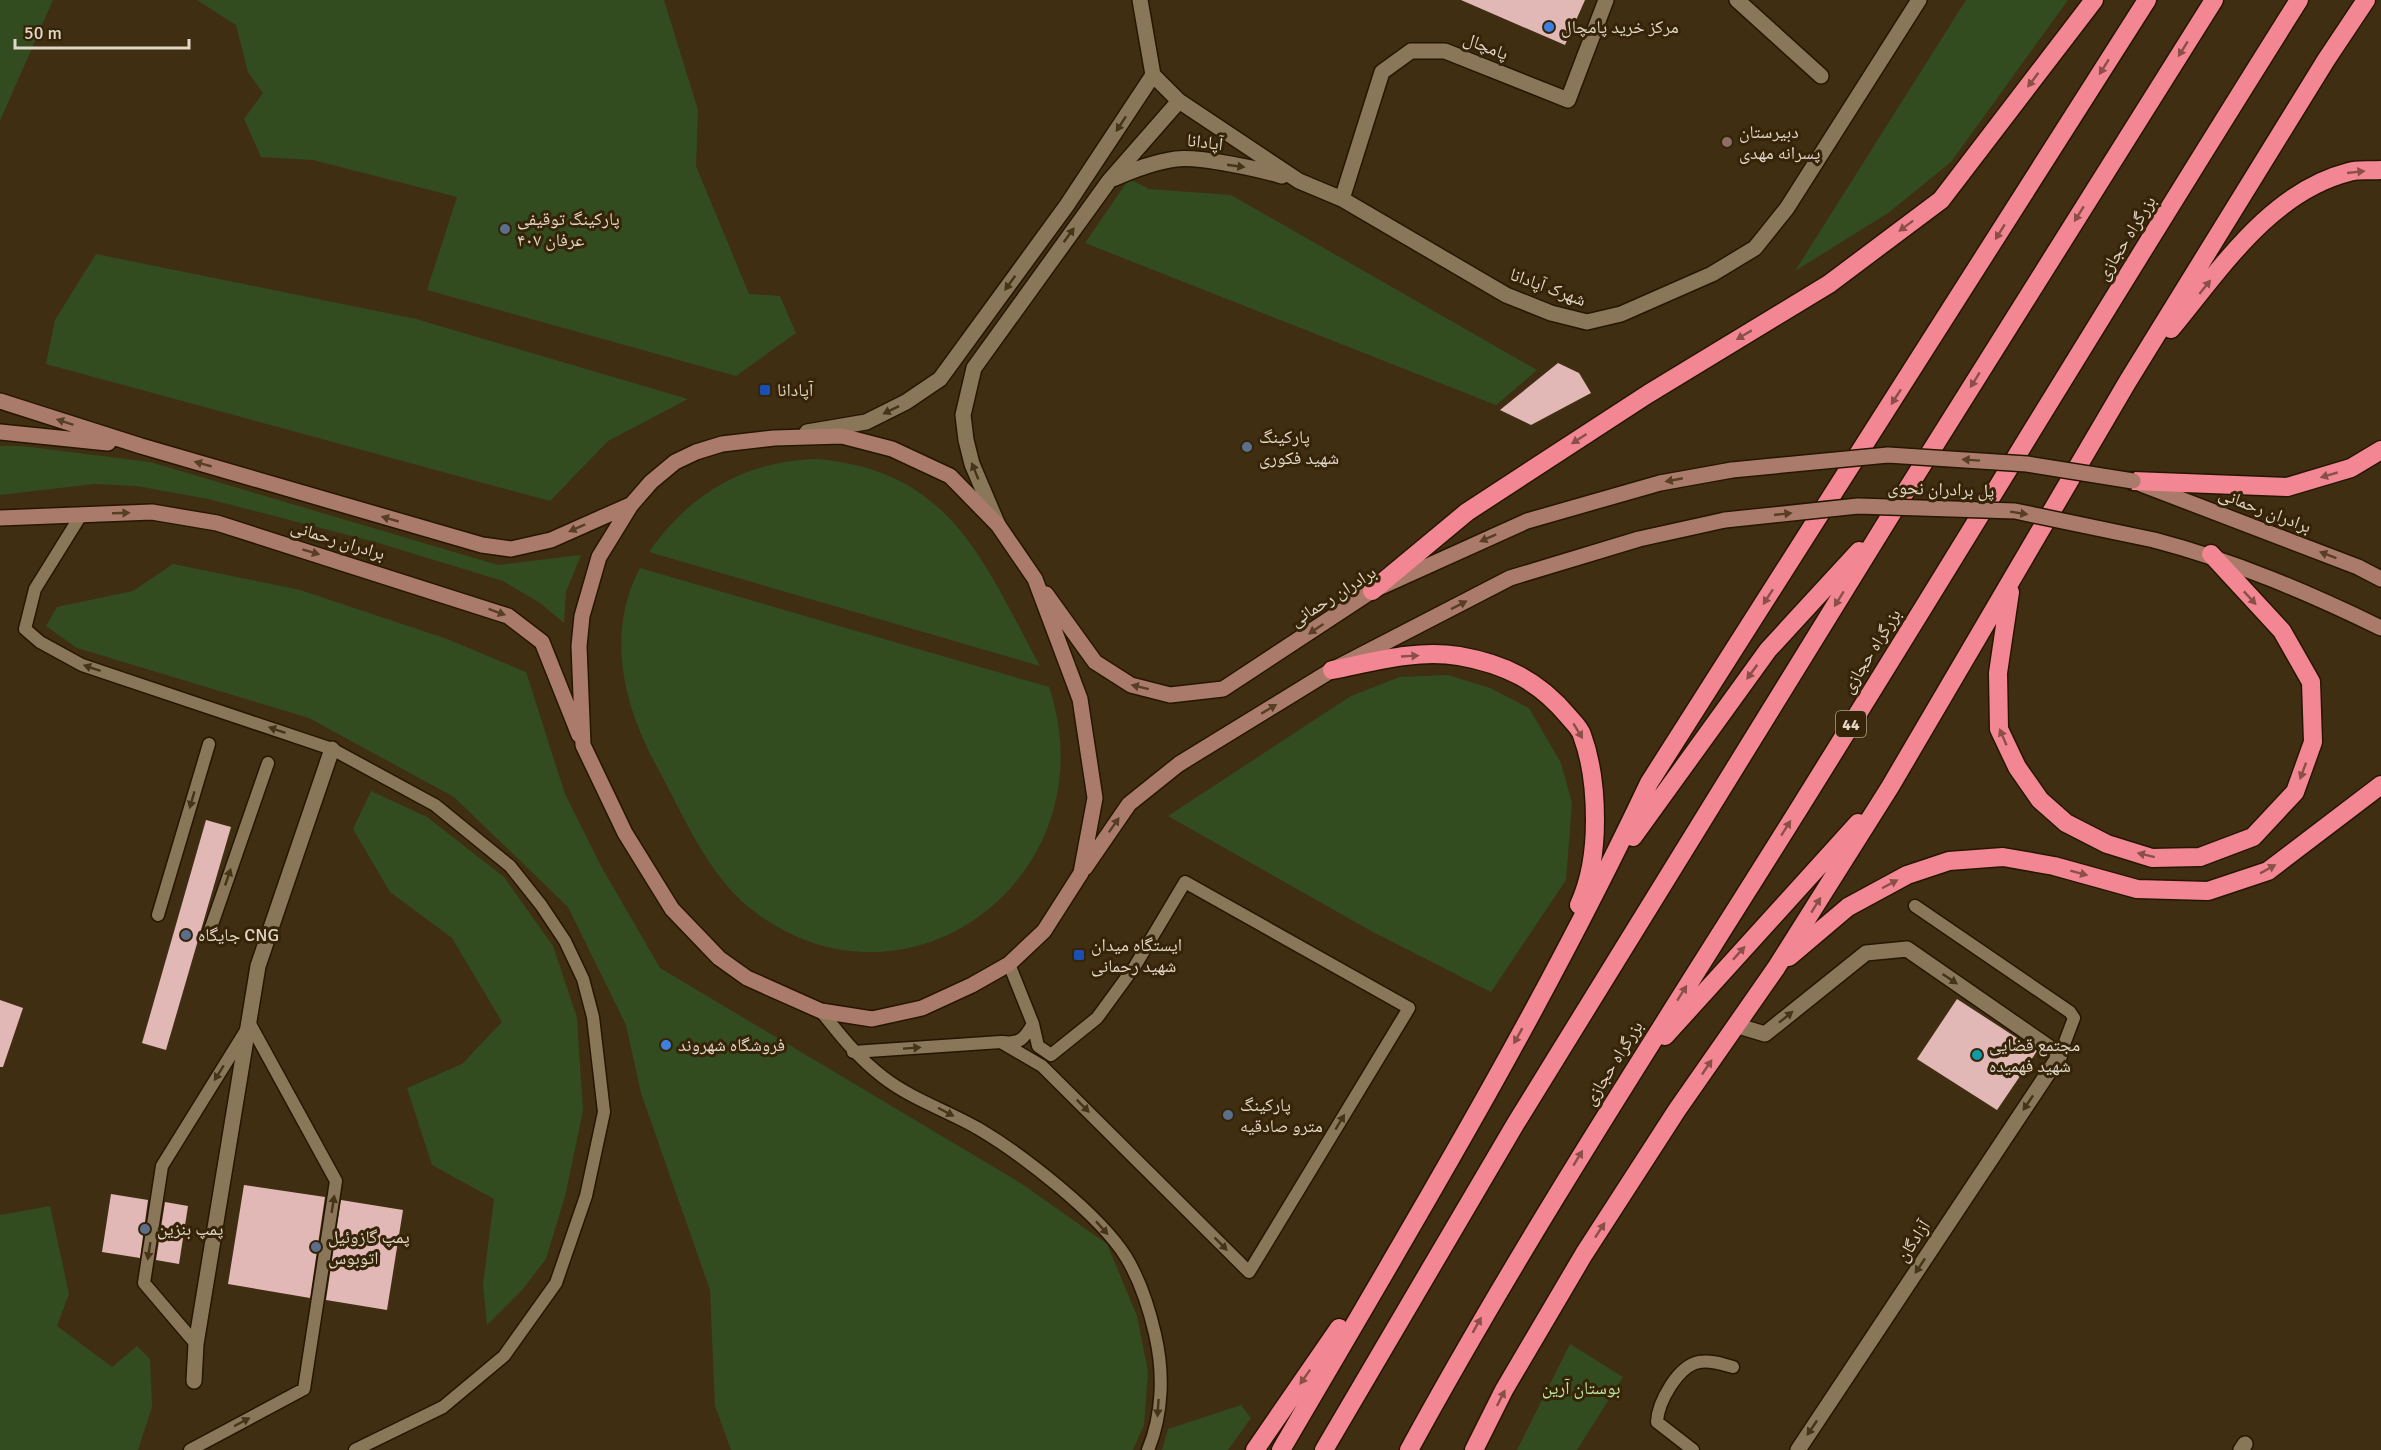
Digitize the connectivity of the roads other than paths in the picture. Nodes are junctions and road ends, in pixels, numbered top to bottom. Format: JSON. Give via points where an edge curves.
{"nodes":[{"id":1,"x":1140,"y":0,"type":"edge"},
{"id":2,"x":1606,"y":0,"type":"edge"},
{"id":3,"x":1737,"y":0,"type":"edge"},
{"id":4,"x":1919,"y":0,"type":"edge"},
{"id":5,"x":2094,"y":0,"type":"edge"},
{"id":6,"x":2147,"y":0,"type":"edge"},
{"id":7,"x":2214,"y":0,"type":"edge"},
{"id":8,"x":2299,"y":0,"type":"edge"},
{"id":9,"x":2366,"y":0,"type":"edge"},
{"id":10,"x":1154,"y":75,"type":"junction"},
{"id":11,"x":1821,"y":76,"type":"dead end"},
{"id":12,"x":1179,"y":101,"type":"junction"},
{"id":13,"x":2381,"y":170,"type":"edge"},
{"id":14,"x":1109,"y":181,"type":"junction"},
{"id":15,"x":1299,"y":181,"type":"junction"},
{"id":16,"x":1342,"y":198,"type":"junction"},
{"id":17,"x":2128,"y":381,"type":"junction"},
{"id":18,"x":0,"y":401,"type":"edge"},
{"id":19,"x":0,"y":432,"type":"edge"},
{"id":20,"x":774,"y":438,"type":"junction"},
{"id":21,"x":141,"y":446,"type":"junction"},
{"id":22,"x":2381,"y":450,"type":"edge"},
{"id":23,"x":1732,"y":470,"type":"joint"},
{"id":24,"x":2133,"y":481,"type":"junction"},
{"id":25,"x":631,"y":505,"type":"junction"},
{"id":26,"x":81,"y":515,"type":"junction"},
{"id":27,"x":0,"y":518,"type":"edge"},
{"id":28,"x":1889,"y":518,"type":"junction"},
{"id":29,"x":998,"y":525,"type":"junction"},
{"id":30,"x":2211,"y":555,"type":"junction"},
{"id":31,"x":1035,"y":579,"type":"junction"},
{"id":32,"x":2381,"y":579,"type":"edge"},
{"id":33,"x":2012,"y":582,"type":"junction"},
{"id":34,"x":1372,"y":591,"type":"junction"},
{"id":35,"x":2381,"y":628,"type":"edge"},
{"id":36,"x":1332,"y":670,"type":"junction"},
{"id":37,"x":209,"y":744,"type":"dead end"},
{"id":38,"x":583,"y":746,"type":"junction"},
{"id":39,"x":332,"y":749,"type":"junction"},
{"id":40,"x":268,"y":763,"type":"dead end"},
{"id":41,"x":2381,"y":785,"type":"edge"},
{"id":42,"x":1890,"y":787,"type":"junction"},
{"id":43,"x":1081,"y":873,"type":"junction"},
{"id":44,"x":1607,"y":873,"type":"junction"},
{"id":45,"x":1915,"y":906,"type":"dead end"},
{"id":46,"x":158,"y":915,"type":"dead end"},
{"id":47,"x":209,"y":933,"type":"dead end"},
{"id":48,"x":1008,"y":964,"type":"junction"},
{"id":49,"x":1776,"y":968,"type":"junction"},
{"id":50,"x":1547,"y":985,"type":"junction"},
{"id":51,"x":821,"y":1011,"type":"junction"},
{"id":52,"x":250,"y":1024,"type":"junction"},
{"id":53,"x":1033,"y":1024,"type":"junction"},
{"id":54,"x":1735,"y":1025,"type":"junction"},
{"id":55,"x":1001,"y":1042,"type":"junction"},
{"id":56,"x":853,"y":1052,"type":"junction"},
{"id":57,"x":2061,"y":1054,"type":"junction"},
{"id":58,"x":1629,"y":1075,"type":"junction"},
{"id":59,"x":1411,"y":1226,"type":"junction"},
{"id":60,"x":196,"y":1344,"type":"junction"},
{"id":61,"x":1733,"y":1367,"type":"dead end"},
{"id":62,"x":194,"y":1381,"type":"dead end"},
{"id":63,"x":1256,"y":1448,"type":"edge"},
{"id":64,"x":190,"y":1450,"type":"edge"},
{"id":65,"x":355,"y":1450,"type":"edge"},
{"id":66,"x":1148,"y":1450,"type":"edge"},
{"id":67,"x":1281,"y":1450,"type":"edge"},
{"id":68,"x":1324,"y":1450,"type":"edge"},
{"id":69,"x":1408,"y":1450,"type":"edge"},
{"id":70,"x":1474,"y":1450,"type":"edge"},
{"id":71,"x":1693,"y":1450,"type":"edge"},
{"id":72,"x":1798,"y":1450,"type":"edge"}],
"edges":[{"from":1,"to":10,"type":"street"},
{"from":2,"to":16,"type":"street","name":"پامچال","via":[[1568,100],[1445,51],[1411,51],[1382,72]]},
{"from":3,"to":11,"type":"street"},
{"from":4,"to":16,"type":"street","name":"شهرک آپادانا","via":[[1787,208],[1755,248],[1712,274],[1621,314],[1587,322],[1506,295]]},
{"from":5,"to":34,"type":"highway","one_way":true,"via":[[1941,200],[1829,284],[1648,394],[1467,512]]},
{"from":6,"to":44,"type":"highway","one_way":true,"via":[[1649,783]]},
{"from":7,"to":28,"type":"highway","one_way":true},
{"from":58,"to":8,"type":"highway","name":"بزرگراه حجازی","number":"44","one_way":true,"via":[[1799,808]]},
{"from":9,"to":17,"type":"highway"},
{"from":10,"to":12,"type":"street","name":"شهرک آپادانا"},
{"from":10,"to":20,"type":"street","one_way":true,"via":[[1067,205],[940,379],[866,422]]},
{"from":12,"to":14,"type":"street","name":"آپادانا"},
{"from":12,"to":15,"type":"street","name":"شهرک آپادانا"},
{"from":17,"to":13,"type":"highway","one_way":true,"via":[[2247,237],[2302,191],[2349,171]]},
{"from":14,"to":15,"type":"street","name":"آپادانا","one_way":true,"via":[[1141,167],[1178,158],[1257,168]]},
{"from":29,"to":14,"type":"street","name":"آپادانا","one_way":true,"via":[[966,440],[963,416],[974,368]]},
{"from":15,"to":16,"type":"street","name":"شهرک آپادانا"},
{"from":17,"to":33,"type":"highway"},
{"from":21,"to":18,"type":"main road","name":"برادران رحمانی","one_way":true},
{"from":19,"to":21,"type":"main road"},
{"from":20,"to":25,"type":"main road","via":[[722,444],[696,452],[675,462]]},
{"from":20,"to":29,"type":"main road","via":[[842,436],[892,449],[950,477]]},
{"from":25,"to":21,"type":"main road","name":"برادران رحمانی","one_way":true,"via":[[551,540],[511,549],[482,545]]},
{"from":22,"to":24,"type":"highway","one_way":true,"via":[[2351,468],[2287,487]]},
{"from":24,"to":23,"type":"main road","name":"پل برادران نحوی","one_way":true,"bridge":true,"via":[[2027,464],[1888,455]]},
{"from":23,"to":34,"type":"main road","name":"برادران رحمانی","one_way":true,"via":[[1660,483],[1527,521]]},
{"from":32,"to":24,"type":"main road","name":"برادران رحمانی","one_way":true},
{"from":25,"to":38,"type":"main road","via":[[599,557],[582,616],[579,646]]},
{"from":26,"to":27,"type":"main road","name":"برادران رحمانی"},
{"from":26,"to":38,"type":"main road","name":"برادران رحمانی","one_way":true,"via":[[152,512],[217,523],[508,616],[542,642]]},
{"from":39,"to":26,"type":"lane","one_way":true,"via":[[82,665],[25,629],[35,589]]},
{"from":28,"to":44,"type":"highway","one_way":true,"via":[[1768,650]]},
{"from":28,"to":68,"type":"highway","one_way":true,"via":[[1516,1123]]},
{"from":29,"to":31,"type":"main road"},
{"from":30,"to":33,"type":"highway","one_way":true,"via":[[2282,632],[2311,682],[2313,742],[2295,792],[2253,837],[2200,857],[2152,858],[2107,844],[2066,823],[2040,800],[2017,767],[1999,729],[1998,673]]},
{"from":30,"to":35,"type":"main road","via":[[2306,592]]},
{"from":36,"to":30,"type":"main road","name":"پل برادران نحوی","one_way":true,"bridge":true,"via":[[1510,578],[1639,538],[1725,520],[1858,506],[2015,511]]},
{"from":34,"to":31,"type":"main road","name":"برادران رحمانی","one_way":true,"via":[[1223,689],[1170,695],[1131,685],[1095,662]]},
{"from":31,"to":43,"type":"main road","via":[[1080,699],[1087,739],[1095,798]]},
{"from":33,"to":42,"type":"highway"},
{"from":43,"to":36,"type":"main road","one_way":true,"via":[[1129,804],[1179,764]]},
{"from":36,"to":50,"type":"highway","one_way":true,"via":[[1406,655],[1457,656],[1486,662],[1520,675],[1551,695],[1581,732],[1595,786],[1595,836],[1586,890]]},
{"from":37,"to":46,"type":"lane","one_way":true},
{"from":38,"to":51,"type":"main road","name":"برادران رحمانی","via":[[625,833],[672,909],[719,958]]},
{"from":39,"to":52,"type":"street","via":[[258,966]]},
{"from":39,"to":65,"type":"lane","via":[[435,805],[510,866],[541,905],[565,941],[583,980],[593,1017],[604,1112],[586,1196],[556,1282],[504,1356],[442,1407]]},
{"from":47,"to":40,"type":"lane","one_way":true},
{"from":49,"to":41,"type":"highway","one_way":true,"via":[[1848,907],[1907,875],[1949,861],[2003,857],[2054,866],[2137,889],[2208,891],[2268,871]]},
{"from":49,"to":42,"type":"highway","one_way":true},
{"from":58,"to":42,"type":"highway","one_way":true},
{"from":43,"to":48,"type":"main road","name":"برادران رحمانی","via":[[1044,931]]},
{"from":44,"to":50,"type":"highway"},
{"from":45,"to":57,"type":"lane","via":[[2070,1012],[2073,1026]]},
{"from":48,"to":51,"type":"main road","name":"برادران رحمانی","via":[[922,1008],[872,1019]]},
{"from":48,"to":53,"type":"lane"},
{"from":49,"to":54,"type":"highway"},
{"from":50,"to":59,"type":"highway","one_way":true},
{"from":51,"to":56,"type":"lane"},
{"from":52,"to":60,"type":"street"},
{"from":52,"to":60,"type":"lane","one_way":true,"via":[[162,1166],[144,1283]]},
{"from":64,"to":52,"type":"lane","one_way":true,"via":[[304,1389],[336,1181]]},
{"from":53,"to":55,"type":"lane","via":[[1024,1039]]},
{"from":55,"to":53,"type":"lane","one_way":true,"via":[[1042,1066],[1249,1272],[1409,1008],[1185,882],[1135,966],[1097,1018],[1051,1055],[1038,1046]]},
{"from":54,"to":57,"type":"street","one_way":true,"via":[[1765,1034],[1866,953],[1907,949]]},
{"from":70,"to":54,"type":"highway","one_way":true,"via":[[1504,1390],[1584,1254]]},
{"from":56,"to":55,"type":"lane","one_way":true},
{"from":56,"to":66,"type":"lane","one_way":true,"via":[[884,1079],[981,1130],[1049,1180],[1101,1225],[1127,1258],[1149,1308],[1161,1363],[1157,1429]]},
{"from":57,"to":72,"type":"street","name":"آزادگان","one_way":true},
{"from":69,"to":58,"type":"highway","name":"بزرگراه حجازی","number":"44","one_way":true,"via":[[1479,1321]]},
{"from":59,"to":63,"type":"highway","one_way":true},
{"from":59,"to":67,"type":"highway"},
{"from":60,"to":62,"type":"street"},
{"from":61,"to":71,"type":"lane","via":[[1698,1362],[1689,1367],[1681,1372],[1658,1409],[1657,1422]]}]}
